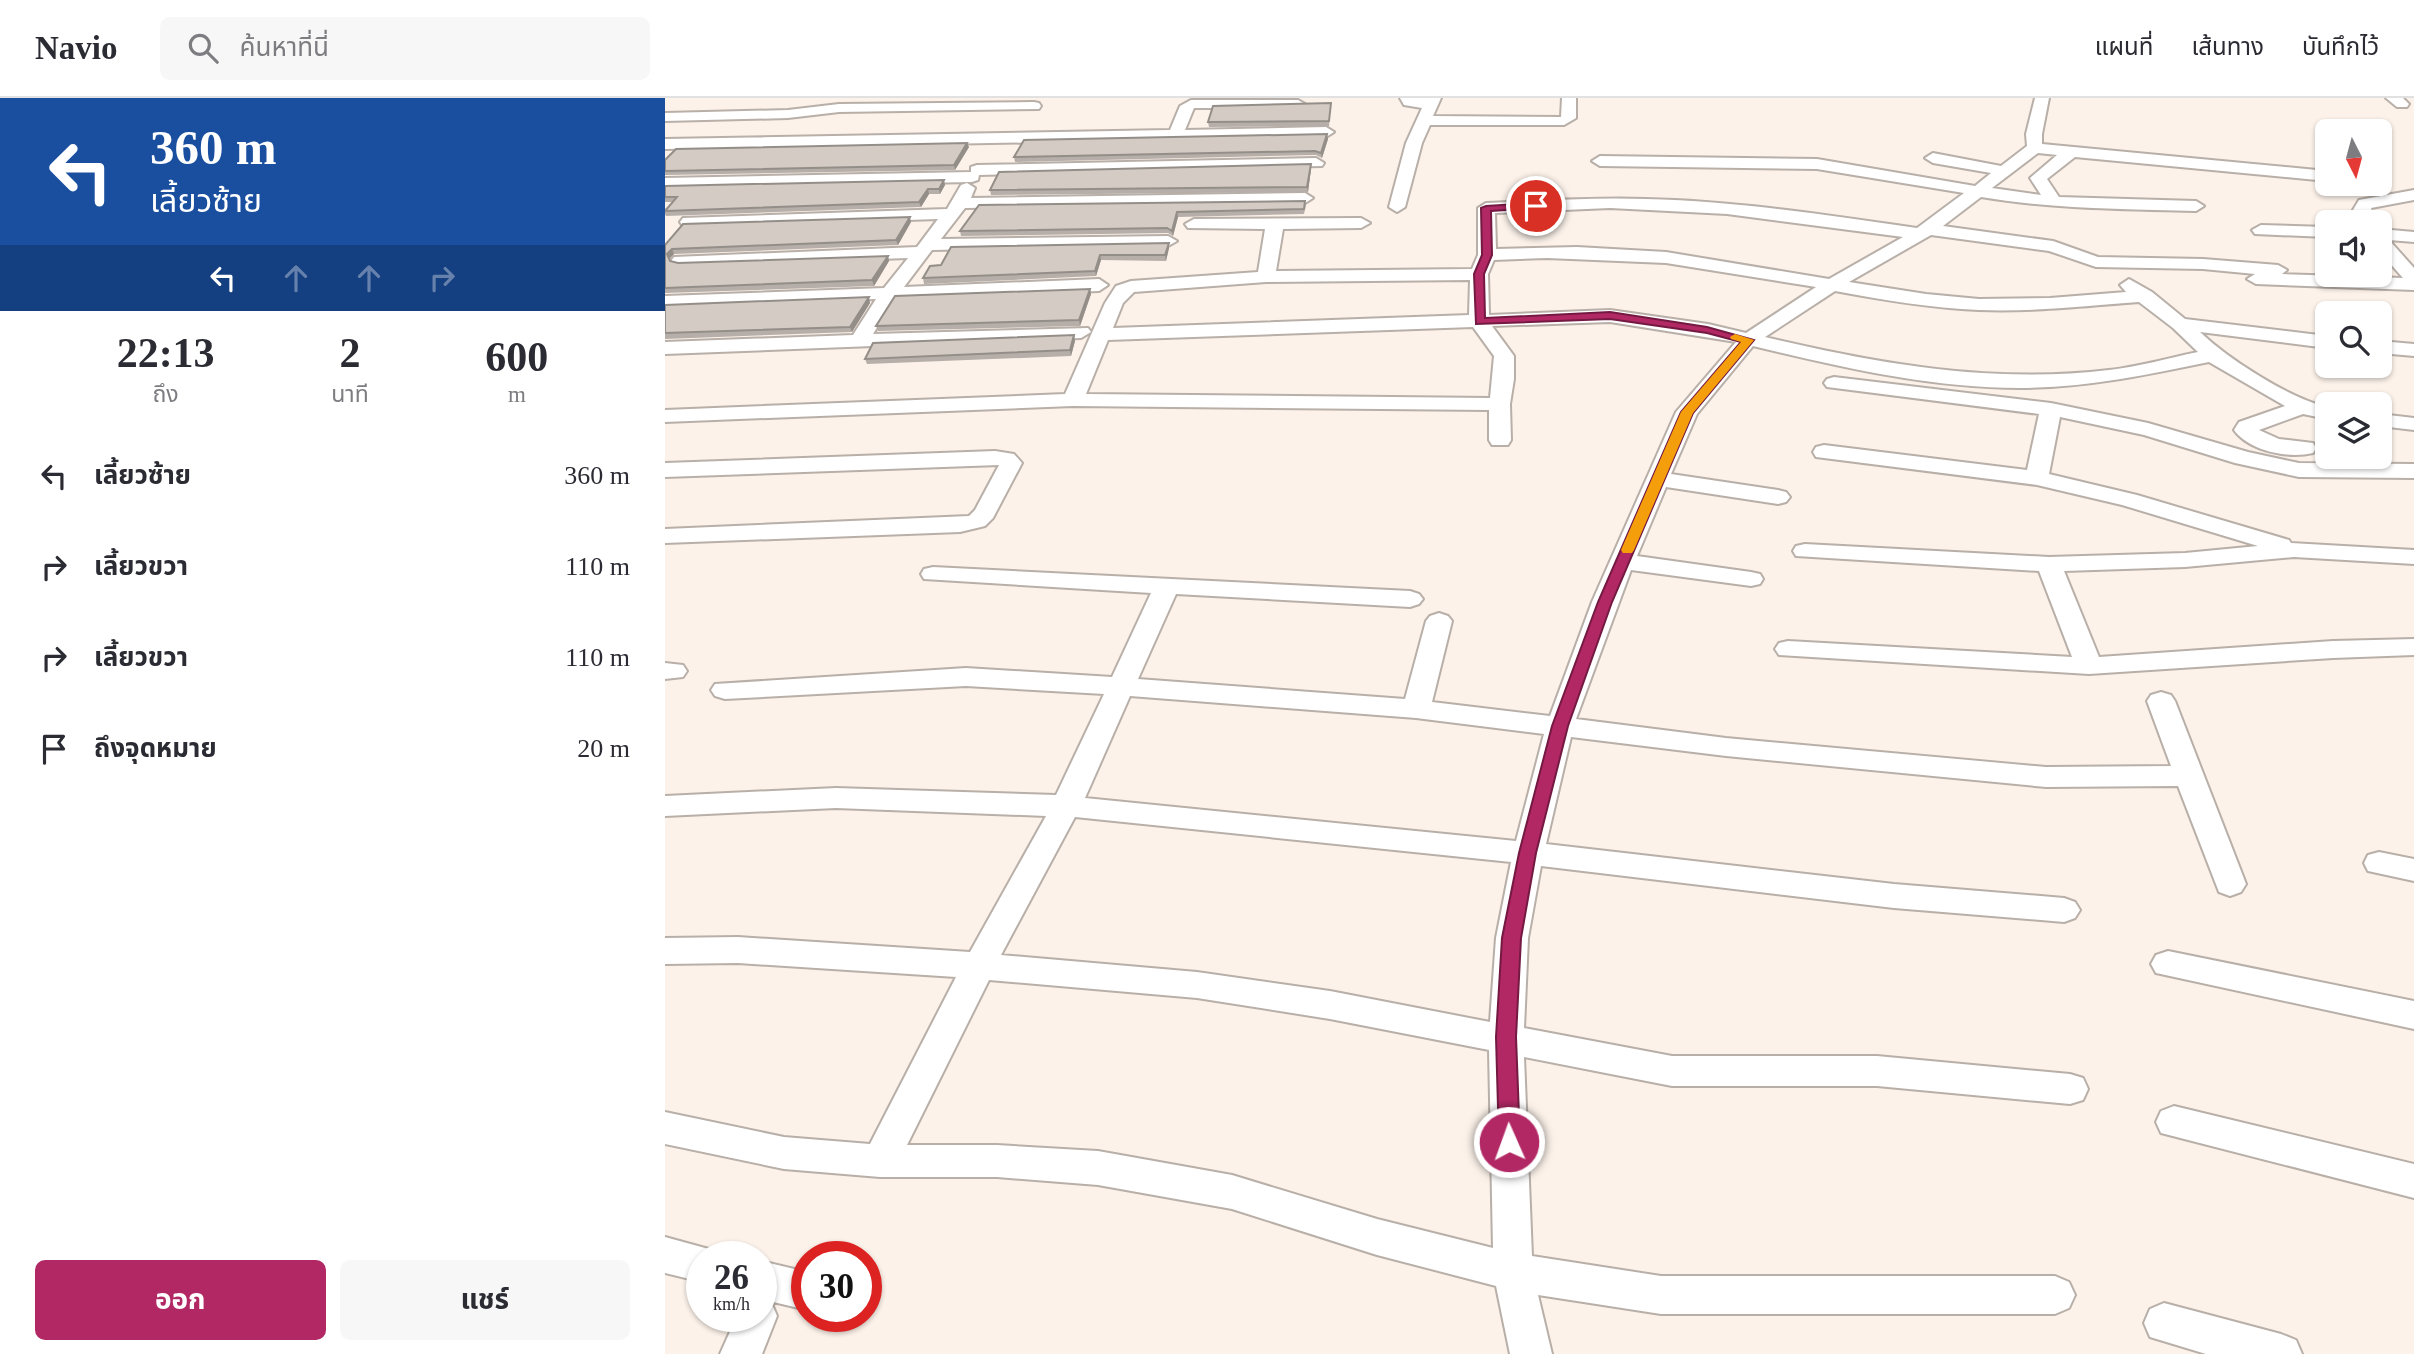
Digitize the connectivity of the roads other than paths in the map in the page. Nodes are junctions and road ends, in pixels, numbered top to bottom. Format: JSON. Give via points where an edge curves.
{"nodes":[{"id":1,"x":1407,"y":98,"type":"edge"},
{"id":2,"x":1569,"y":98,"type":"edge"},
{"id":3,"x":2042,"y":98,"type":"edge"},
{"id":4,"x":1433,"y":101,"type":"edge"},
{"id":5,"x":1038,"y":102,"type":"edge"},
{"id":6,"x":1298,"y":104,"type":"edge"},
{"id":7,"x":665,"y":117,"type":"edge"},
{"id":8,"x":1424,"y":120,"type":"junction"},
{"id":9,"x":1327,"y":132,"type":"edge"},
{"id":10,"x":1176,"y":134,"type":"junction"},
{"id":11,"x":998,"y":138,"type":"junction"},
{"id":12,"x":665,"y":144,"type":"edge"},
{"id":13,"x":2035,"y":148,"type":"junction"},
{"id":14,"x":2071,"y":152,"type":"junction"},
{"id":15,"x":1933,"y":158,"type":"dead end"},
{"id":16,"x":1600,"y":160,"type":"dead end"},
{"id":17,"x":1316,"y":163,"type":"dead end"},
{"id":18,"x":2004,"y":171,"type":"junction"},
{"id":19,"x":975,"y":173,"type":"junction"},
{"id":20,"x":2315,"y":175,"type":"edge"},
{"id":21,"x":665,"y":183,"type":"edge"},
{"id":22,"x":1975,"y":191,"type":"junction"},
{"id":23,"x":2414,"y":195,"type":"edge"},
{"id":24,"x":1304,"y":198,"type":"edge"},
{"id":25,"x":2053,"y":201,"type":"junction"},
{"id":26,"x":2196,"y":206,"type":"dead end"},
{"id":27,"x":1397,"y":207,"type":"dead end"},
{"id":28,"x":955,"y":208,"type":"junction"},
{"id":29,"x":2361,"y":210,"type":"edge"},
{"id":30,"x":689,"y":222,"type":"edge"},
{"id":31,"x":1275,"y":223,"type":"junction"},
{"id":32,"x":1361,"y":223,"type":"dead end"},
{"id":33,"x":1194,"y":224,"type":"dead end"},
{"id":34,"x":2261,"y":230,"type":"dead end"},
{"id":35,"x":1924,"y":232,"type":"junction"},
{"id":36,"x":2315,"y":232,"type":"edge"},
{"id":37,"x":2392,"y":235,"type":"edge"},
{"id":38,"x":2414,"y":237,"type":"edge"},
{"id":39,"x":1168,"y":241,"type":"edge"},
{"id":40,"x":925,"y":248,"type":"junction"},
{"id":41,"x":2392,"y":254,"type":"edge"},
{"id":42,"x":1487,"y":255,"type":"junction"},
{"id":43,"x":680,"y":261,"type":"edge"},
{"id":44,"x":2096,"y":262,"type":"junction"},
{"id":45,"x":2278,"y":270,"type":"dead end"},
{"id":46,"x":1479,"y":274,"type":"junction"},
{"id":47,"x":1265,"y":277,"type":"junction"},
{"id":48,"x":2241,"y":278,"type":"dead end"},
{"id":49,"x":2414,"y":279,"type":"edge"},
{"id":50,"x":1099,"y":285,"type":"dead end"},
{"id":51,"x":1832,"y":285,"type":"junction"},
{"id":52,"x":2414,"y":285,"type":"edge"},
{"id":53,"x":889,"y":294,"type":"junction"},
{"id":54,"x":2145,"y":296,"type":"junction"},
{"id":55,"x":665,"y":302,"type":"edge"},
{"id":56,"x":1479,"y":322,"type":"junction"},
{"id":57,"x":2180,"y":324,"type":"junction"},
{"id":58,"x":1090,"y":333,"type":"junction"},
{"id":59,"x":1748,"y":340,"type":"junction"},
{"id":60,"x":2315,"y":341,"type":"edge"},
{"id":61,"x":858,"y":342,"type":"junction"},
{"id":62,"x":665,"y":348,"type":"edge"},
{"id":63,"x":2392,"y":348,"type":"edge"},
{"id":64,"x":2414,"y":350,"type":"edge"},
{"id":65,"x":2212,"y":355,"type":"junction"},
{"id":66,"x":1834,"y":383,"type":"dead end"},
{"id":67,"x":1073,"y":400,"type":"junction"},
{"id":68,"x":1499,"y":404,"type":"junction"},
{"id":69,"x":2302,"y":407,"type":"junction"},
{"id":70,"x":2052,"y":409,"type":"junction"},
{"id":71,"x":2315,"y":410,"type":"edge"},
{"id":72,"x":665,"y":416,"type":"edge"},
{"id":73,"x":2392,"y":421,"type":"edge"},
{"id":74,"x":2414,"y":424,"type":"edge"},
{"id":75,"x":1500,"y":440,"type":"dead end"},
{"id":76,"x":2305,"y":448,"type":"dead end"},
{"id":77,"x":1824,"y":452,"type":"dead end"},
{"id":78,"x":665,"y":470,"type":"edge"},
{"id":79,"x":2414,"y":471,"type":"edge"},
{"id":80,"x":2037,"y":478,"type":"junction"},
{"id":81,"x":1658,"y":479,"type":"junction"},
{"id":82,"x":1778,"y":497,"type":"dead end"},
{"id":83,"x":2219,"y":527,"type":"junction"},
{"id":84,"x":665,"y":536,"type":"edge"},
{"id":85,"x":2294,"y":550,"type":"junction"},
{"id":86,"x":1805,"y":551,"type":"dead end"},
{"id":87,"x":2217,"y":557,"type":"junction"},
{"id":88,"x":2414,"y":557,"type":"edge"},
{"id":89,"x":1623,"y":561,"type":"junction"},
{"id":90,"x":2049,"y":564,"type":"junction"},
{"id":91,"x":933,"y":574,"type":"dead end"},
{"id":92,"x":1751,"y":579,"type":"dead end"},
{"id":93,"x":1167,"y":586,"type":"junction"},
{"id":94,"x":1410,"y":599,"type":"dead end"},
{"id":95,"x":1439,"y":621,"type":"dead end"},
{"id":96,"x":2414,"y":648,"type":"edge"},
{"id":97,"x":1788,"y":649,"type":"dead end"},
{"id":98,"x":2089,"y":666,"type":"junction"},
{"id":99,"x":1123,"y":686,"type":"junction"},
{"id":100,"x":725,"y":690,"type":"dead end"},
{"id":101,"x":2161,"y":701,"type":"dead end"},
{"id":102,"x":1416,"y":709,"type":"junction"},
{"id":103,"x":1560,"y":726,"type":"junction"},
{"id":104,"x":2189,"y":776,"type":"junction"},
{"id":105,"x":665,"y":806,"type":"edge"},
{"id":106,"x":1066,"y":806,"type":"junction"},
{"id":107,"x":1528,"y":853,"type":"junction"},
{"id":108,"x":2379,"y":863,"type":"dead end"},
{"id":109,"x":2414,"y":870,"type":"edge"},
{"id":110,"x":2230,"y":884,"type":"dead end"},
{"id":111,"x":2064,"y":909,"type":"dead end"},
{"id":112,"x":665,"y":951,"type":"edge"},
{"id":113,"x":2168,"y":964,"type":"dead end"},
{"id":114,"x":979,"y":966,"type":"junction"},
{"id":115,"x":2414,"y":1015,"type":"edge"},
{"id":116,"x":1506,"y":1037,"type":"junction"},
{"id":117,"x":2070,"y":1088,"type":"dead end"},
{"id":118,"x":2174,"y":1122,"type":"dead end"},
{"id":119,"x":665,"y":1128,"type":"edge"},
{"id":120,"x":880,"y":1161,"type":"junction"},
{"id":121,"x":2414,"y":1181,"type":"edge"},
{"id":122,"x":665,"y":1255,"type":"edge"},
{"id":123,"x":686,"y":1260,"type":"edge"},
{"id":124,"x":1513,"y":1272,"type":"junction"},
{"id":125,"x":2055,"y":1295,"type":"dead end"},
{"id":126,"x":2164,"y":1323,"type":"dead end"},
{"id":127,"x":753,"y":1332,"type":"edge"},
{"id":128,"x":741,"y":1354,"type":"edge"},
{"id":129,"x":1531,"y":1354,"type":"edge"},
{"id":130,"x":2281,"y":1354,"type":"edge"}],
"edges":[{"from":1,"to":4,"type":"street","via":[[1409,102]]},
{"from":2,"to":8,"type":"street","via":[[1569,118],[1564,121]]},
{"from":3,"to":13,"type":"street"},
{"from":4,"to":8,"type":"street"},
{"from":5,"to":7,"type":"street"},
{"from":5,"to":11,"type":"street"},
{"from":6,"to":10,"type":"street","via":[[1191,104]]},
{"from":8,"to":27,"type":"street"},
{"from":9,"to":10,"type":"street"},
{"from":10,"to":11,"type":"street"},
{"from":11,"to":12,"type":"street"},
{"from":11,"to":19,"type":"street"},
{"from":13,"to":14,"type":"street"},
{"from":13,"to":18,"type":"street"},
{"from":14,"to":20,"type":"street"},
{"from":14,"to":25,"type":"street","via":[[2038,178]]},
{"from":15,"to":18,"type":"street"},
{"from":16,"to":22,"type":"street","via":[[1817,164]]},
{"from":17,"to":19,"type":"street"},
{"from":18,"to":22,"type":"street"},
{"from":19,"to":21,"type":"street"},
{"from":19,"to":28,"type":"street"},
{"from":22,"to":25,"type":"street"},
{"from":22,"to":35,"type":"street"},
{"from":23,"to":29,"type":"street","via":[[2365,204]]},
{"from":24,"to":28,"type":"street"},
{"from":25,"to":26,"type":"street"},
{"from":28,"to":30,"type":"street"},
{"from":28,"to":40,"type":"street"},
{"from":31,"to":32,"type":"street"},
{"from":31,"to":33,"type":"street"},
{"from":31,"to":47,"type":"street"},
{"from":34,"to":36,"type":"street"},
{"from":35,"to":42,"type":"street","via":[[1744,210],[1610,203],[1486,208]]},
{"from":35,"to":44,"type":"street","via":[[2041,244]]},
{"from":35,"to":51,"type":"street"},
{"from":37,"to":38,"type":"street"},
{"from":39,"to":40,"type":"street"},
{"from":40,"to":43,"type":"street"},
{"from":40,"to":53,"type":"street"},
{"from":41,"to":49,"type":"street"},
{"from":42,"to":46,"type":"street"},
{"from":42,"to":51,"type":"street","via":[[1550,251],[1668,257]]},
{"from":44,"to":45,"type":"street"},
{"from":44,"to":54,"type":"street"},
{"from":46,"to":47,"type":"street"},
{"from":46,"to":56,"type":"street"},
{"from":47,"to":58,"type":"street","via":[[1131,287],[1123,290]]},
{"from":48,"to":52,"type":"street"},
{"from":50,"to":53,"type":"street"},
{"from":51,"to":54,"type":"street","via":[[1910,298],[1997,305]]},
{"from":51,"to":59,"type":"street"},
{"from":53,"to":55,"type":"street"},
{"from":53,"to":61,"type":"street"},
{"from":54,"to":57,"type":"street"},
{"from":56,"to":58,"type":"street"},
{"from":56,"to":59,"type":"street","via":[[1621,316]]},
{"from":56,"to":68,"type":"street","via":[[1504,356]]},
{"from":57,"to":60,"type":"street"},
{"from":57,"to":65,"type":"street"},
{"from":58,"to":61,"type":"street"},
{"from":58,"to":67,"type":"street"},
{"from":59,"to":65,"type":"street","via":[[1858,365],[2013,382],[2110,376]]},
{"from":59,"to":81,"type":"street","via":[[1688,412]]},
{"from":61,"to":62,"type":"street"},
{"from":63,"to":64,"type":"street"},
{"from":65,"to":69,"type":"street"},
{"from":66,"to":70,"type":"street"},
{"from":67,"to":68,"type":"street"},
{"from":67,"to":72,"type":"street"},
{"from":68,"to":75,"type":"street"},
{"from":69,"to":71,"type":"street"},
{"from":69,"to":76,"type":"street","via":[[2245,430],[2282,448]]},
{"from":70,"to":79,"type":"street","via":[[2148,429],[2281,467]]},
{"from":70,"to":80,"type":"street"},
{"from":73,"to":74,"type":"street"},
{"from":77,"to":80,"type":"street"},
{"from":78,"to":84,"type":"street","via":[[995,458],[1011,463],[985,513],[977,521],[960,525]]},
{"from":80,"to":83,"type":"street"},
{"from":81,"to":82,"type":"street"},
{"from":81,"to":89,"type":"street"},
{"from":83,"to":85,"type":"street"},
{"from":83,"to":87,"type":"street","via":[[2228,535],[2231,547]]},
{"from":85,"to":87,"type":"street"},
{"from":85,"to":88,"type":"street"},
{"from":86,"to":90,"type":"street"},
{"from":87,"to":90,"type":"street"},
{"from":89,"to":92,"type":"street"},
{"from":89,"to":103,"type":"street"},
{"from":90,"to":98,"type":"street"},
{"from":91,"to":93,"type":"street"},
{"from":93,"to":94,"type":"street"},
{"from":93,"to":99,"type":"street"},
{"from":95,"to":102,"type":"street"},
{"from":96,"to":98,"type":"street","via":[[2359,646]]},
{"from":97,"to":98,"type":"street"},
{"from":99,"to":100,"type":"street","via":[[966,677]]},
{"from":99,"to":102,"type":"street"},
{"from":99,"to":106,"type":"street"},
{"from":101,"to":104,"type":"street"},
{"from":102,"to":103,"type":"street"},
{"from":103,"to":104,"type":"street","via":[[1726,747],[2046,777]]},
{"from":103,"to":107,"type":"street"},
{"from":104,"to":110,"type":"street"},
{"from":105,"to":106,"type":"street","via":[[836,798]]},
{"from":106,"to":107,"type":"street"},
{"from":106,"to":114,"type":"street"},
{"from":107,"to":111,"type":"street","via":[[1894,896]]},
{"from":107,"to":116,"type":"street","via":[[1512,938]]},
{"from":108,"to":109,"type":"street"},
{"from":112,"to":114,"type":"street","via":[[738,950]]},
{"from":113,"to":115,"type":"street"},
{"from":114,"to":116,"type":"street","via":[[1197,985]]},
{"from":114,"to":120,"type":"street"},
{"from":116,"to":117,"type":"street","via":[[1672,1071],[1877,1071]]},
{"from":116,"to":124,"type":"street"},
{"from":118,"to":121,"type":"street"},
{"from":119,"to":120,"type":"street","via":[[785,1153]]},
{"from":120,"to":124,"type":"street","via":[[997,1161],[1098,1168],[1232,1192],[1377,1237]]},
{"from":122,"to":123,"type":"street"},
{"from":124,"to":125,"type":"street","via":[[1694,1297]]},
{"from":124,"to":129,"type":"street"},
{"from":126,"to":130,"type":"street"},
{"from":127,"to":128,"type":"street"}]}
